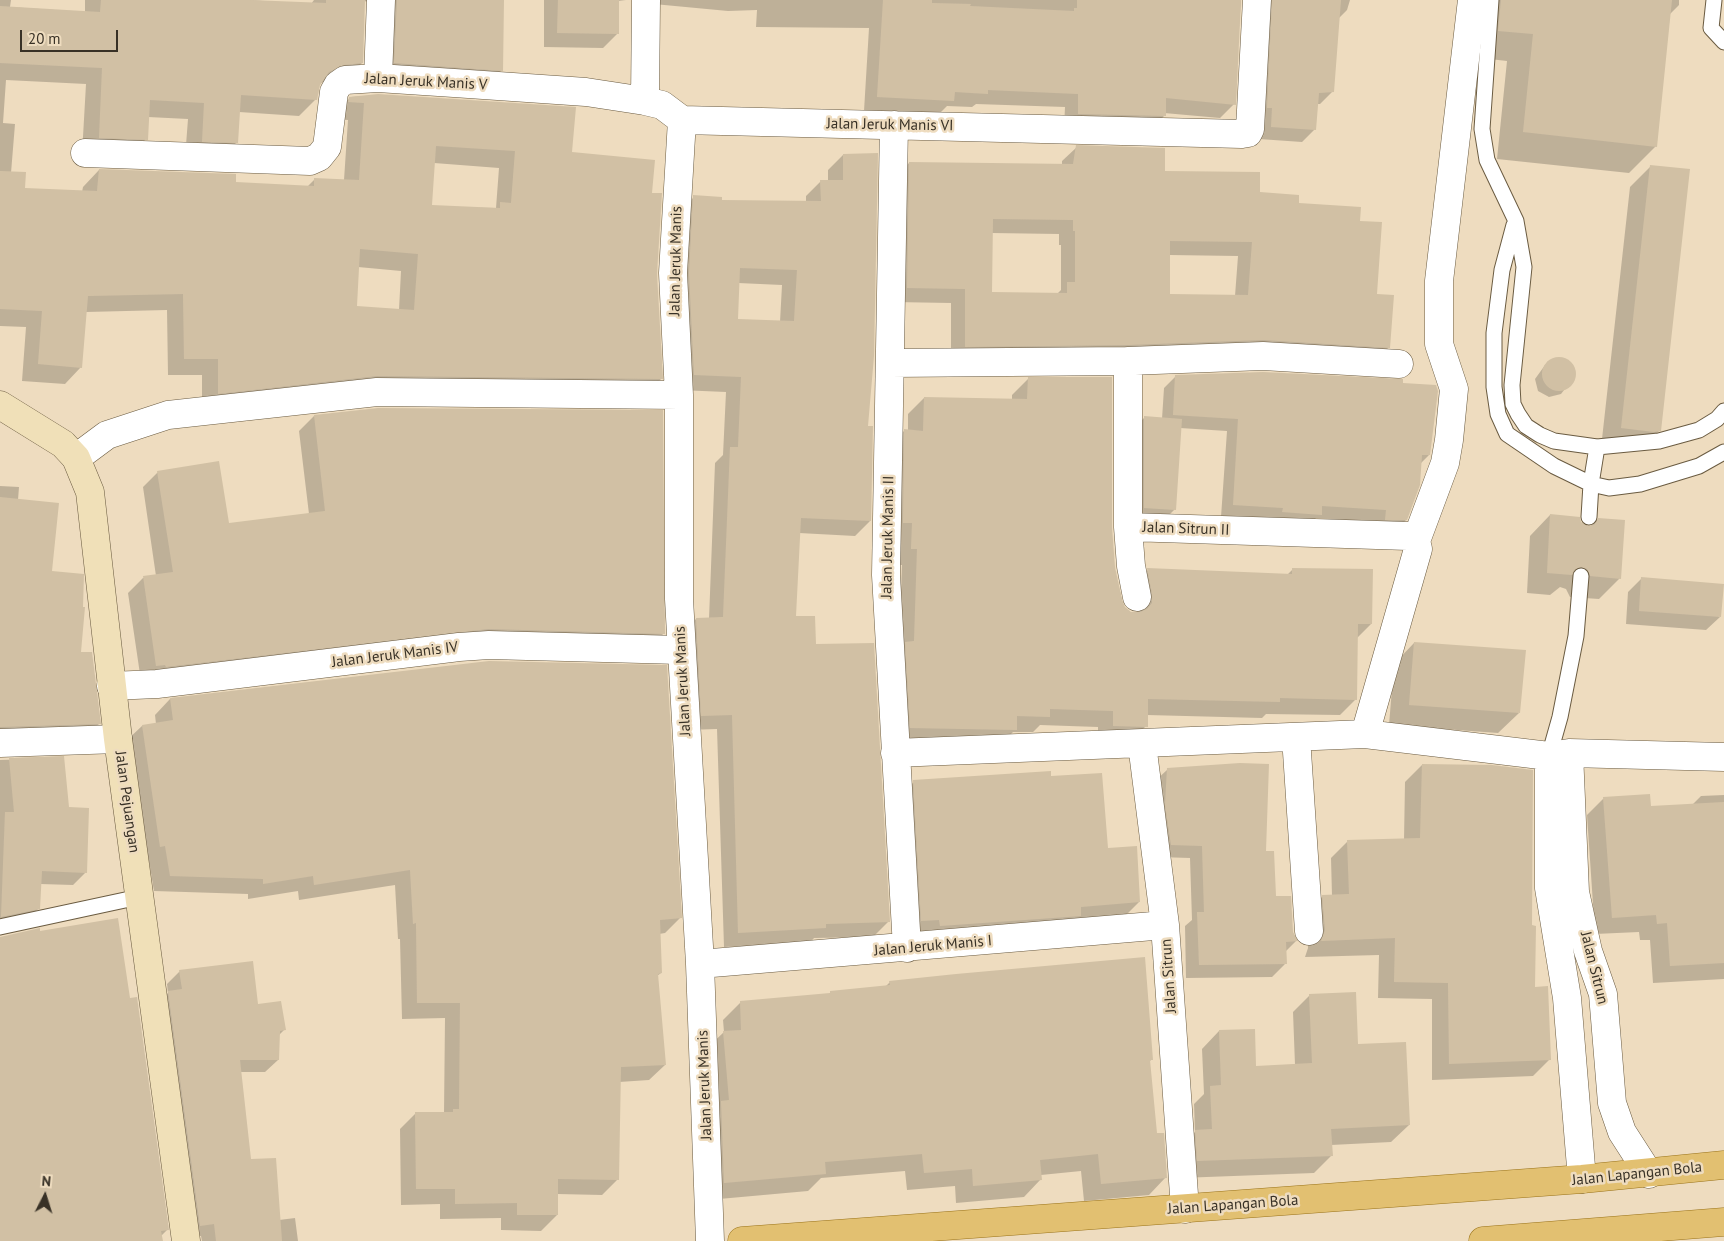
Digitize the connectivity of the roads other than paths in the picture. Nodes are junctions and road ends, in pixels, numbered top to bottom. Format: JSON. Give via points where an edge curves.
{"nodes":[{"id":1,"x":381,"y":0,"type":"edge"},
{"id":2,"x":646,"y":0,"type":"edge"},
{"id":3,"x":1257,"y":0,"type":"edge"},
{"id":4,"x":1472,"y":0,"type":"edge"},
{"id":5,"x":1491,"y":0,"type":"edge"},
{"id":6,"x":1714,"y":0,"type":"edge"},
{"id":7,"x":1724,"y":42,"type":"edge"},
{"id":8,"x":378,"y":78,"type":"junction"},
{"id":9,"x":645,"y":101,"type":"junction"},
{"id":10,"x":682,"y":120,"type":"junction"},
{"id":11,"x":894,"y":124,"type":"junction"},
{"id":12,"x":85,"y":153,"type":"dead end"},
{"id":13,"x":1516,"y":221,"type":"junction"},
{"id":14,"x":1128,"y":361,"type":"junction"},
{"id":15,"x":891,"y":363,"type":"junction"},
{"id":16,"x":1398,"y":364,"type":"dead end"},
{"id":17,"x":679,"y":395,"type":"junction"},
{"id":18,"x":0,"y":404,"type":"edge"},
{"id":19,"x":1724,"y":411,"type":"edge"},
{"id":20,"x":1597,"y":447,"type":"junction"},
{"id":21,"x":1724,"y":452,"type":"edge"},
{"id":22,"x":76,"y":458,"type":"junction"},
{"id":23,"x":1591,"y":484,"type":"junction"},
{"id":24,"x":1589,"y":517,"type":"dead end"},
{"id":25,"x":1128,"y":527,"type":"junction"},
{"id":26,"x":1416,"y":541,"type":"junction"},
{"id":27,"x":1581,"y":576,"type":"dead end"},
{"id":28,"x":1137,"y":598,"type":"dead end"},
{"id":29,"x":680,"y":650,"type":"junction"},
{"id":30,"x":111,"y":686,"type":"junction"},
{"id":31,"x":1365,"y":734,"type":"junction"},
{"id":32,"x":1296,"y":737,"type":"junction"},
{"id":33,"x":118,"y":739,"type":"junction"},
{"id":34,"x":0,"y":742,"type":"edge"},
{"id":35,"x":1142,"y":744,"type":"junction"},
{"id":36,"x":895,"y":753,"type":"junction"},
{"id":37,"x":1559,"y":754,"type":"junction"},
{"id":38,"x":1724,"y":757,"type":"edge"},
{"id":39,"x":140,"y":897,"type":"junction"},
{"id":40,"x":1166,"y":925,"type":"junction"},
{"id":41,"x":0,"y":927,"type":"edge"},
{"id":42,"x":1309,"y":930,"type":"dead end"},
{"id":43,"x":907,"y":948,"type":"junction"},
{"id":44,"x":1588,"y":951,"type":"junction"},
{"id":45,"x":1562,"y":960,"type":"junction"},
{"id":46,"x":700,"y":964,"type":"junction"},
{"id":47,"x":1724,"y":1165,"type":"edge"},
{"id":48,"x":1649,"y":1174,"type":"junction"},
{"id":49,"x":1582,"y":1180,"type":"junction"},
{"id":50,"x":1185,"y":1208,"type":"junction"},
{"id":51,"x":1724,"y":1222,"type":"edge"},
{"id":52,"x":1065,"y":1229,"type":"edge"},
{"id":53,"x":186,"y":1241,"type":"edge"},
{"id":54,"x":710,"y":1241,"type":"edge"},
{"id":55,"x":742,"y":1241,"type":"edge"},
{"id":56,"x":1483,"y":1241,"type":"edge"}],
"edges":[{"from":1,"to":8,"type":"street"},
{"from":2,"to":9,"type":"street"},
{"from":3,"to":11,"type":"street","name":"Jalan Jeruk Manis VI","via":[[1248,133]]},
{"from":4,"to":26,"type":"street","via":[[1439,281],[1439,344],[1454,389],[1449,440],[1445,463]]},
{"from":5,"to":13,"type":"lane","via":[[1482,129],[1487,160]]},
{"from":6,"to":7,"type":"lane","via":[[1711,28]]},
{"from":8,"to":9,"type":"street","name":"Jalan Jeruk Manis V","via":[[586,92]]},
{"from":8,"to":12,"type":"street","name":"Jalan Jeruk Manis V","via":[[345,80],[338,85],[334,92],[327,147],[319,157],[310,161]]},
{"from":9,"to":10,"type":"street","via":[[662,105]]},
{"from":10,"to":11,"type":"street","name":"Jalan Jeruk Manis VI"},
{"from":10,"to":17,"type":"street","name":"Jalan Jeruk Manis","via":[[672,273]]},
{"from":11,"to":15,"type":"street","name":"Jalan Jeruk Manis II"},
{"from":13,"to":20,"type":"lane","via":[[1524,267],[1512,385],[1513,404],[1526,426],[1540,435],[1554,441]]},
{"from":13,"to":23,"type":"lane","via":[[1502,270],[1494,333],[1494,388],[1498,414],[1507,434],[1528,450]]},
{"from":14,"to":15,"type":"street"},
{"from":14,"to":16,"type":"street","via":[[1263,356]]},
{"from":14,"to":25,"type":"street","name":"Jalan Sitrun II"},
{"from":15,"to":36,"type":"street","name":"Jalan Jeruk Manis II","via":[[886,575]]},
{"from":17,"to":22,"type":"street","via":[[377,392],[168,415],[107,435]]},
{"from":17,"to":29,"type":"street","name":"Jalan Jeruk Manis"},
{"from":18,"to":22,"type":"street","name":"Jalan Pejuangan","via":[[63,444]]},
{"from":19,"to":20,"type":"lane","via":[[1718,420],[1699,430],[1659,441]]},
{"from":20,"to":23,"type":"lane"},
{"from":21,"to":23,"type":"lane","via":[[1699,466],[1640,484],[1609,488]]},
{"from":22,"to":30,"type":"street","name":"Jalan Pejuangan","via":[[90,492]]},
{"from":23,"to":24,"type":"lane"},
{"from":25,"to":26,"type":"street","name":"Jalan Sitrun II","via":[[1408,536]]},
{"from":25,"to":28,"type":"street"},
{"from":26,"to":31,"type":"street","via":[[1418,549]]},
{"from":27,"to":37,"type":"lane","name":"Jalan Sitrun","via":[[1576,636],[1560,717]]},
{"from":29,"to":30,"type":"street","name":"Jalan Jeruk Manis IV","via":[[489,645],[158,684]]},
{"from":29,"to":46,"type":"street","name":"Jalan Jeruk Manis"},
{"from":30,"to":33,"type":"street","name":"Jalan Pejuangan"},
{"from":31,"to":32,"type":"street"},
{"from":31,"to":37,"type":"street"},
{"from":32,"to":35,"type":"street"},
{"from":32,"to":42,"type":"street"},
{"from":33,"to":34,"type":"street"},
{"from":33,"to":39,"type":"street","name":"Jalan Pejuangan"},
{"from":35,"to":36,"type":"street"},
{"from":35,"to":40,"type":"street","name":"Jalan Sitrun"},
{"from":36,"to":43,"type":"street","name":"Jalan Jeruk Manis II"},
{"from":37,"to":38,"type":"street"},
{"from":37,"to":44,"type":"street","name":"Jalan Sitrun","via":[[1575,892]]},
{"from":37,"to":45,"type":"street","name":"Jalan Sitrun","via":[[1549,888]]},
{"from":39,"to":41,"type":"lane"},
{"from":39,"to":53,"type":"street","name":"Jalan Pejuangan"},
{"from":40,"to":43,"type":"street","name":"Jalan Jeruk Manis I"},
{"from":40,"to":50,"type":"street","name":"Jalan Sitrun"},
{"from":43,"to":46,"type":"street","name":"Jalan Jeruk Manis I"},
{"from":44,"to":45,"type":"street"},
{"from":44,"to":48,"type":"street","name":"Jalan Sitrun","via":[[1603,994],[1612,1103],[1622,1132]]},
{"from":45,"to":49,"type":"street","name":"Jalan Sitrun"},
{"from":46,"to":54,"type":"street","name":"Jalan Jeruk Manis"},
{"from":47,"to":48,"type":"main road","name":"Jalan Lapangan Bola"},
{"from":48,"to":49,"type":"main road","name":"Jalan Lapangan Bola"},
{"from":49,"to":50,"type":"main road","name":"Jalan Lapangan Bola"},
{"from":50,"to":52,"type":"main road","name":"Jalan Lapangan Bola"},
{"from":51,"to":56,"type":"main road"},
{"from":52,"to":55,"type":"main road","name":"Jalan Lapangan Bola"}]}
